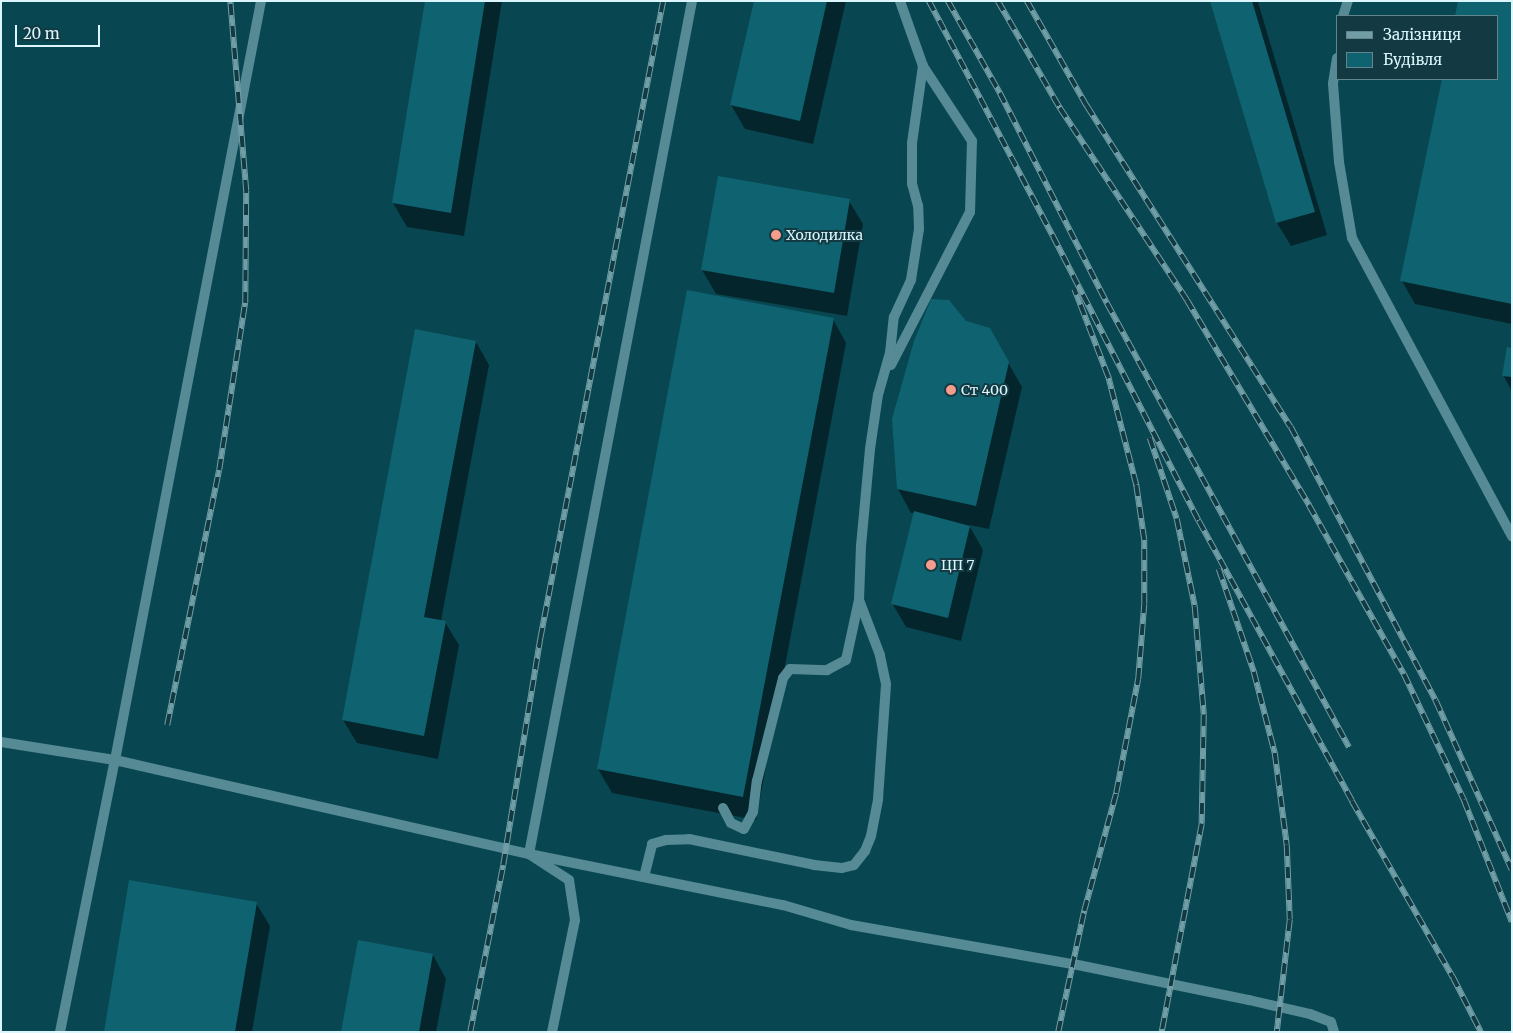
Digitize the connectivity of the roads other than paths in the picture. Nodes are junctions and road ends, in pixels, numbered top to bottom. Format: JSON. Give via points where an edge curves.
{"nodes":[{"id":1,"x":261,"y":1,"type":"edge"},
{"id":2,"x":692,"y":1,"type":"edge"},
{"id":3,"x":900,"y":1,"type":"edge"},
{"id":4,"x":1348,"y":1,"type":"edge"},
{"id":5,"x":1344,"y":15,"type":"edge"},
{"id":6,"x":1336,"y":64,"type":"edge"},
{"id":7,"x":923,"y":66,"type":"junction"},
{"id":8,"x":882,"y":382,"type":"junction"},
{"id":9,"x":1512,"y":537,"type":"edge"},
{"id":10,"x":859,"y":600,"type":"junction"},
{"id":11,"x":1,"y":742,"type":"edge"},
{"id":12,"x":115,"y":760,"type":"junction"},
{"id":13,"x":723,"y":808,"type":"dead end"},
{"id":14,"x":528,"y":854,"type":"junction"},
{"id":15,"x":644,"y":877,"type":"junction"},
{"id":16,"x":60,"y":1032,"type":"edge"},
{"id":17,"x":552,"y":1032,"type":"edge"},
{"id":18,"x":1334,"y":1032,"type":"edge"}],
"edges":[{"from":1,"to":12,"type":"lane"},
{"from":2,"to":14,"type":"lane"},
{"from":3,"to":7,"type":"lane"},
{"from":4,"to":5,"type":"lane"},
{"from":6,"to":9,"type":"lane","via":[[1333,84],[1337,142],[1352,238]]},
{"from":7,"to":8,"type":"lane","via":[[912,143],[912,184],[918,206],[919,229],[911,280],[894,317],[890,353]]},
{"from":7,"to":8,"type":"lane","via":[[972,141],[970,212]]},
{"from":8,"to":10,"type":"lane","via":[[870,449]]},
{"from":10,"to":13,"type":"lane","via":[[846,660],[828,670],[790,669],[782,678],[753,812],[744,829],[730,823]]},
{"from":10,"to":15,"type":"lane","via":[[880,655],[886,684],[878,799],[865,851],[854,866],[814,865],[689,839],[666,840],[652,844]]},
{"from":11,"to":12,"type":"lane"},
{"from":12,"to":14,"type":"lane"},
{"from":12,"to":16,"type":"lane"},
{"from":14,"to":15,"type":"lane"},
{"from":14,"to":17,"type":"lane","via":[[569,880],[575,920]]},
{"from":15,"to":18,"type":"lane","via":[[783,905],[851,925],[1072,964],[1303,1012],[1331,1022]]}]}
